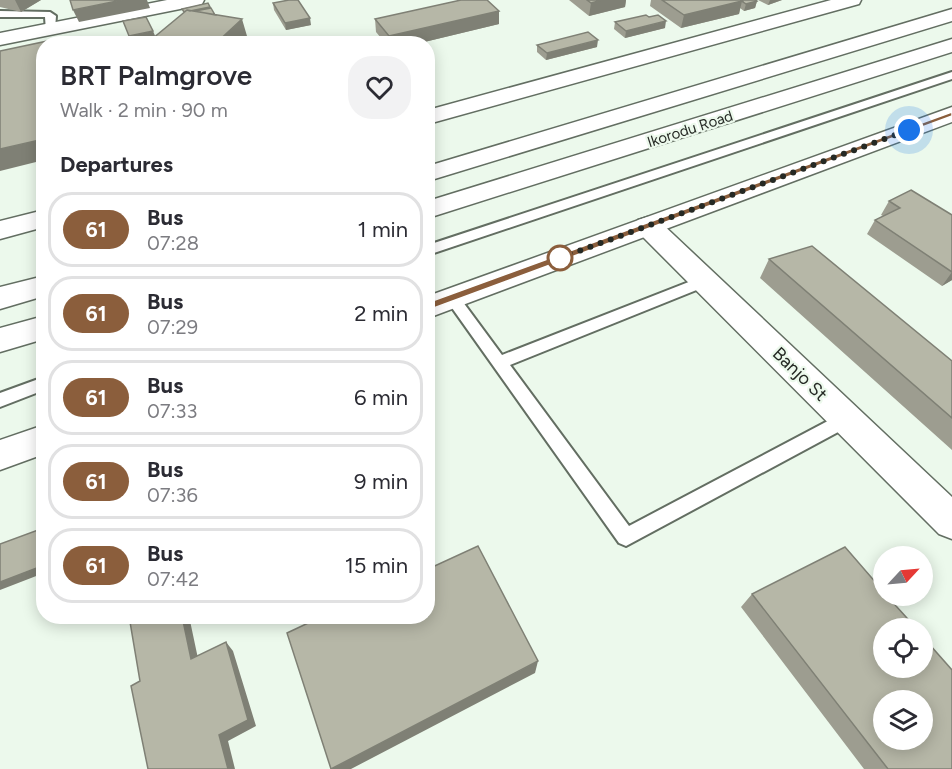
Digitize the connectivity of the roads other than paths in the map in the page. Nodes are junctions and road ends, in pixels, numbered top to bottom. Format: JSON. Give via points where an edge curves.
{"nodes":[{"id":1,"x":195,"y":0,"type":"edge"},
{"id":2,"x":852,"y":0,"type":"edge"},
{"id":3,"x":0,"y":14,"type":"edge"},
{"id":4,"x":952,"y":15,"type":"edge"},
{"id":5,"x":50,"y":29,"type":"junction"},
{"id":6,"x":0,"y":39,"type":"edge"},
{"id":7,"x":952,"y":45,"type":"edge"},
{"id":8,"x":952,"y":75,"type":"edge"},
{"id":9,"x":952,"y":114,"type":"edge"},
{"id":10,"x":435,"y":115,"type":"edge"},
{"id":11,"x":435,"y":172,"type":"edge"},
{"id":12,"x":435,"y":208,"type":"edge"},
{"id":13,"x":36,"y":221,"type":"edge"},
{"id":14,"x":648,"y":226,"type":"junction"},
{"id":15,"x":0,"y":230,"type":"edge"},
{"id":16,"x":435,"y":248,"type":"edge"},
{"id":17,"x":704,"y":281,"type":"junction"},
{"id":18,"x":36,"y":288,"type":"edge"},
{"id":19,"x":0,"y":298,"type":"edge"},
{"id":20,"x":440,"y":302,"type":"edge"},
{"id":21,"x":36,"y":329,"type":"edge"},
{"id":22,"x":0,"y":340,"type":"edge"},
{"id":23,"x":500,"y":363,"type":"junction"},
{"id":24,"x":36,"y":386,"type":"edge"},
{"id":25,"x":0,"y":400,"type":"edge"},
{"id":26,"x":847,"y":419,"type":"junction"},
{"id":27,"x":36,"y":443,"type":"edge"},
{"id":28,"x":0,"y":454,"type":"edge"},
{"id":29,"x":952,"y":522,"type":"edge"}],
"edges":[{"from":1,"to":5,"type":"main road"},
{"from":2,"to":10,"type":"main road"},
{"from":3,"to":5,"type":"lane","via":[[47,14],[51,16]]},
{"from":4,"to":11,"type":"main road","name":"Ikorodu Road"},
{"from":5,"to":6,"type":"main road"},
{"from":7,"to":12,"type":"main road","name":"Ikorodu Road"},
{"from":8,"to":16,"type":"lane"},
{"from":9,"to":14,"type":"main road"},
{"from":13,"to":15,"type":"main road"},
{"from":14,"to":17,"type":"main road","name":"Banjo St"},
{"from":14,"to":20,"type":"main road"},
{"from":17,"to":23,"type":"lane"},
{"from":17,"to":26,"type":"main road","name":"Banjo St"},
{"from":18,"to":19,"type":"main road"},
{"from":20,"to":23,"type":"lane"},
{"from":21,"to":22,"type":"main road"},
{"from":23,"to":26,"type":"lane","via":[[626,537]]},
{"from":24,"to":25,"type":"lane"},
{"from":26,"to":29,"type":"main road","name":"Banjo St"},
{"from":27,"to":28,"type":"main road"}]}
